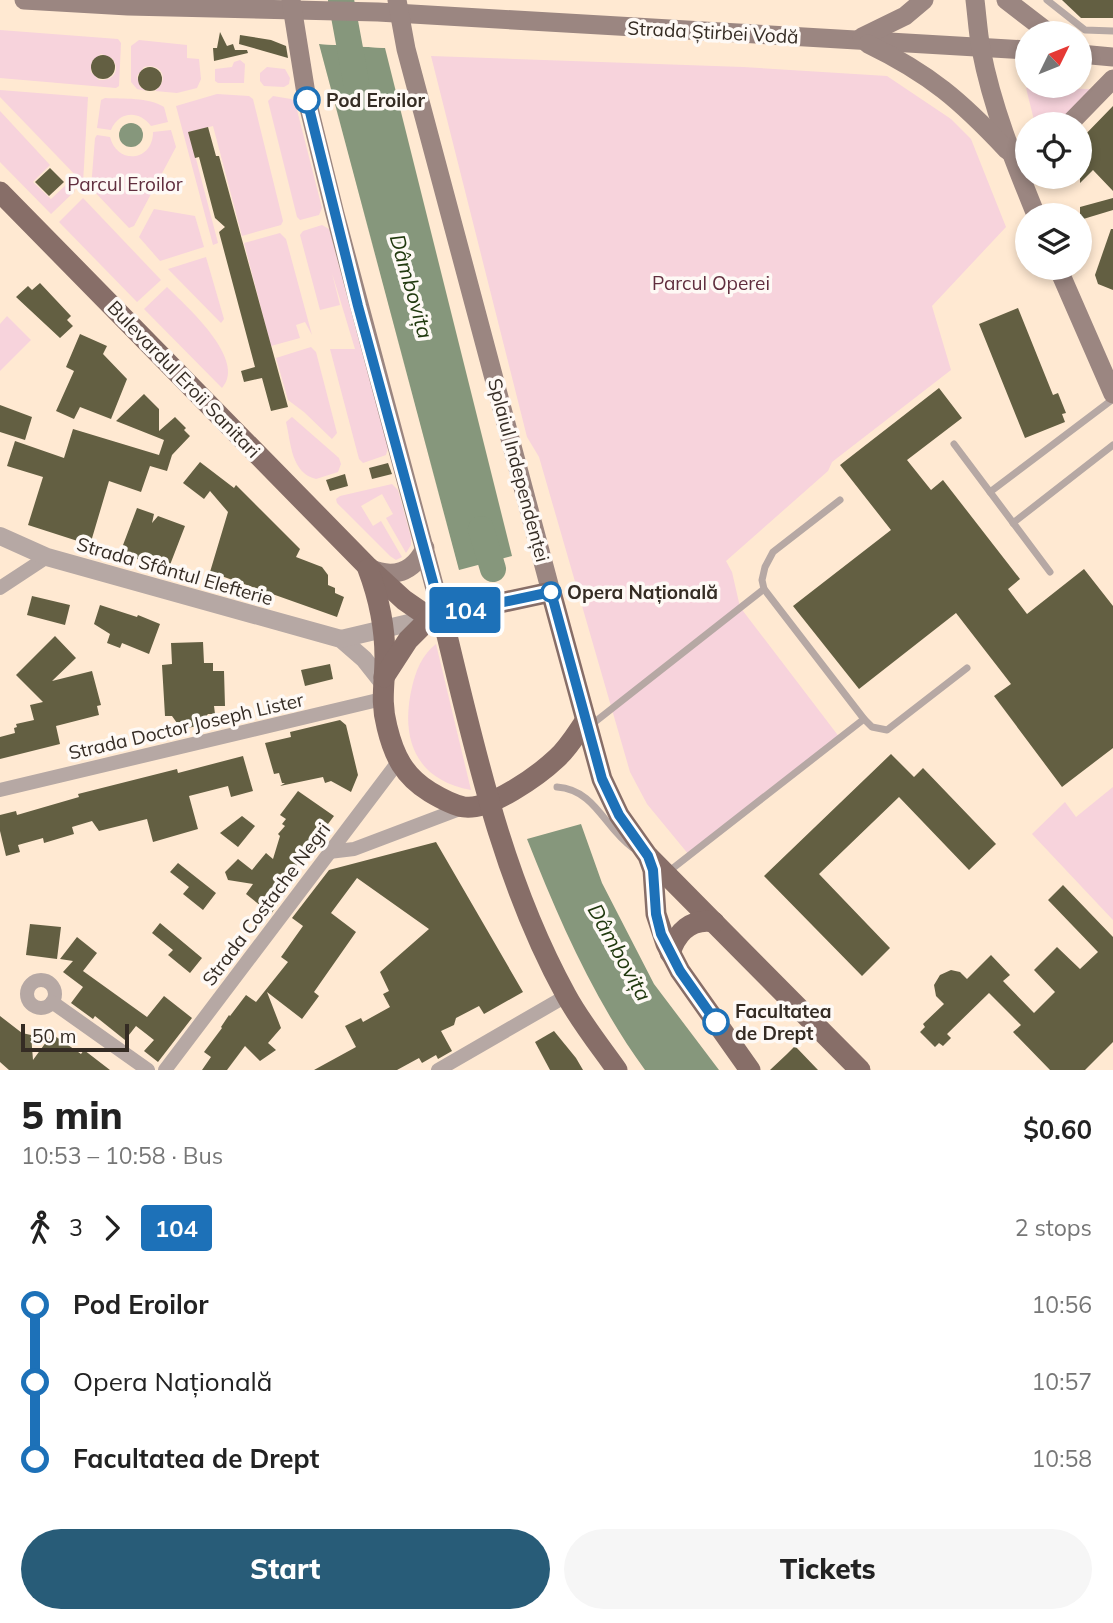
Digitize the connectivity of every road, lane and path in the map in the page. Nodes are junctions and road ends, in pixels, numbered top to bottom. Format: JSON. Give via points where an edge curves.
{"nodes":[{"id":1,"x":24,"y":0,"type":"edge"},
{"id":2,"x":924,"y":0,"type":"edge"},
{"id":3,"x":975,"y":0,"type":"edge"},
{"id":4,"x":1006,"y":0,"type":"edge"},
{"id":5,"x":1047,"y":0,"type":"edge"},
{"id":6,"x":292,"y":5,"type":"edge"},
{"id":7,"x":398,"y":7,"type":"edge"},
{"id":8,"x":1033,"y":21,"type":"edge"},
{"id":9,"x":1113,"y":31,"type":"edge"},
{"id":10,"x":858,"y":39,"type":"junction"},
{"id":11,"x":980,"y":47,"type":"junction"},
{"id":12,"x":1015,"y":49,"type":"edge"},
{"id":13,"x":1092,"y":54,"type":"edge"},
{"id":14,"x":1113,"y":57,"type":"edge"},
{"id":15,"x":1113,"y":79,"type":"edge"},
{"id":16,"x":1081,"y":112,"type":"edge"},
{"id":17,"x":1010,"y":153,"type":"junction"},
{"id":18,"x":0,"y":192,"type":"edge"},
{"id":19,"x":1031,"y":203,"type":"edge"},
{"id":20,"x":1063,"y":280,"type":"edge"},
{"id":21,"x":1113,"y":394,"type":"edge"},
{"id":22,"x":1113,"y":399,"type":"edge"},
{"id":23,"x":954,"y":444,"type":"dead end"},
{"id":24,"x":1113,"y":445,"type":"edge"},
{"id":25,"x":990,"y":492,"type":"junction"},
{"id":26,"x":840,"y":500,"type":"dead end"},
{"id":27,"x":1013,"y":523,"type":"junction"},
{"id":28,"x":0,"y":536,"type":"edge"},
{"id":29,"x":425,"y":548,"type":"junction"},
{"id":30,"x":47,"y":557,"type":"junction"},
{"id":31,"x":368,"y":567,"type":"junction"},
{"id":32,"x":1051,"y":572,"type":"dead end"},
{"id":33,"x":0,"y":588,"type":"edge"},
{"id":34,"x":764,"y":589,"type":"junction"},
{"id":35,"x":551,"y":592,"type":"junction"},
{"id":36,"x":436,"y":617,"type":"junction"},
{"id":37,"x":383,"y":630,"type":"junction"},
{"id":38,"x":341,"y":639,"type":"junction"},
{"id":39,"x":967,"y":668,"type":"dead end"},
{"id":40,"x":383,"y":687,"type":"junction"},
{"id":41,"x":864,"y":719,"type":"junction"},
{"id":42,"x":587,"y":723,"type":"junction"},
{"id":43,"x":398,"y":762,"type":"junction"},
{"id":44,"x":557,"y":787,"type":"dead end"},
{"id":45,"x":0,"y":790,"type":"edge"},
{"id":46,"x":489,"y":804,"type":"junction"},
{"id":47,"x":465,"y":807,"type":"junction"},
{"id":48,"x":499,"y":839,"type":"junction"},
{"id":49,"x":329,"y":852,"type":"junction"},
{"id":50,"x":648,"y":856,"type":"junction"},
{"id":51,"x":666,"y":874,"type":"junction"},
{"id":52,"x":714,"y":922,"type":"junction"},
{"id":53,"x":670,"y":953,"type":"junction"},
{"id":54,"x":566,"y":996,"type":"junction"},
{"id":55,"x":52,"y":1002,"type":"dead end"},
{"id":56,"x":148,"y":1070,"type":"edge"},
{"id":57,"x":165,"y":1070,"type":"edge"},
{"id":58,"x":438,"y":1070,"type":"edge"},
{"id":59,"x":617,"y":1070,"type":"edge"},
{"id":60,"x":750,"y":1070,"type":"edge"},
{"id":61,"x":860,"y":1070,"type":"edge"}],
"edges":[{"from":1,"to":6,"type":"main road","name":"Strada Știrbei Vodă","via":[[128,6]]},
{"from":2,"to":10,"type":"main road","via":[[905,16]]},
{"from":3,"to":11,"type":"main road"},
{"from":4,"to":8,"type":"main road"},
{"from":5,"to":9,"type":"lane","via":[[1085,30]]},
{"from":6,"to":7,"type":"main road","name":"Strada Știrbei Vodă","via":[[314,11],[378,12]]},
{"from":6,"to":29,"type":"main road","via":[[307,100]]},
{"from":7,"to":10,"type":"main road","name":"Strada Știrbei Vodă"},
{"from":7,"to":35,"type":"main road","name":"Splaiul Independenței"},
{"from":10,"to":11,"type":"main road","name":"Strada Știrbei Vodă"},
{"from":10,"to":17,"type":"main road","via":[[935,81]]},
{"from":11,"to":12,"type":"main road","name":"Strada Știrbei Vodă"},
{"from":11,"to":17,"type":"main road"},
{"from":13,"to":14,"type":"main road"},
{"from":15,"to":16,"type":"main road"},
{"from":17,"to":19,"type":"main road"},
{"from":18,"to":31,"type":"main road","name":"Bulevardul Eroii Sanitari"},
{"from":20,"to":21,"type":"main road"},
{"from":22,"to":25,"type":"lane"},
{"from":23,"to":25,"type":"lane"},
{"from":24,"to":27,"type":"lane"},
{"from":25,"to":27,"type":"lane"},
{"from":26,"to":34,"type":"lane","via":[[773,552],[765,567]]},
{"from":27,"to":32,"type":"lane"},
{"from":28,"to":30,"type":"street","name":"Strada Sfântul Elefterie"},
{"from":29,"to":31,"type":"main road","via":[[413,565],[401,572],[388,574]]},
{"from":29,"to":36,"type":"main road"},
{"from":30,"to":33,"type":"street"},
{"from":30,"to":38,"type":"street","name":"Strada Sfântul Elefterie"},
{"from":31,"to":36,"type":"main road","name":"Bulevardul Eroii Sanitari","via":[[404,600]]},
{"from":31,"to":37,"type":"main road","name":"Bulevardul Eroii Sanitari"},
{"from":34,"to":41,"type":"lane"},
{"from":34,"to":42,"type":"lane"},
{"from":35,"to":36,"type":"main road"},
{"from":35,"to":42,"type":"main road","name":"Splaiul Independenței"},
{"from":36,"to":37,"type":"street","name":"Strada Sfântul Elefterie"},
{"from":36,"to":40,"type":"main road","via":[[403,645]]},
{"from":36,"to":46,"type":"main road"},
{"from":37,"to":38,"type":"street","name":"Strada Sfântul Elefterie"},
{"from":37,"to":40,"type":"main road","name":"Bulevardul Eroii Sanitari"},
{"from":38,"to":40,"type":"street","name":"Strada Sfântul Elefterie","via":[[364,659]]},
{"from":39,"to":41,"type":"lane","via":[[887,730],[872,727]]},
{"from":40,"to":43,"type":"main road","name":"Bulevardul Eroii Sanitari","via":[[387,730]]},
{"from":40,"to":45,"type":"street","name":"Strada Doctor Joseph Lister"},
{"from":41,"to":51,"type":"lane"},
{"from":42,"to":46,"type":"main road","via":[[550,764]]},
{"from":42,"to":50,"type":"main road","name":"Splaiul Independenței","via":[[608,793]]},
{"from":43,"to":47,"type":"main road","via":[[423,787]]},
{"from":43,"to":49,"type":"street","name":"Strada Costache Negri"},
{"from":44,"to":50,"type":"lane","via":[[584,796],[625,842]]},
{"from":46,"to":47,"type":"main road"},
{"from":46,"to":48,"type":"main road"},
{"from":47,"to":48,"type":"main road"},
{"from":47,"to":49,"type":"street","via":[[354,849]]},
{"from":48,"to":54,"type":"main road"},
{"from":49,"to":57,"type":"street","name":"Strada Costache Negri"},
{"from":50,"to":51,"type":"main road"},
{"from":50,"to":53,"type":"main road","name":"Splaiul Independenței","via":[[655,878],[658,924]]},
{"from":51,"to":52,"type":"main road"},
{"from":52,"to":53,"type":"main road","via":[[689,925]]},
{"from":52,"to":61,"type":"main road"},
{"from":53,"to":60,"type":"main road","name":"Splaiul Independenței"},
{"from":54,"to":58,"type":"street"},
{"from":54,"to":59,"type":"main road"},
{"from":55,"to":56,"type":"street"}]}
